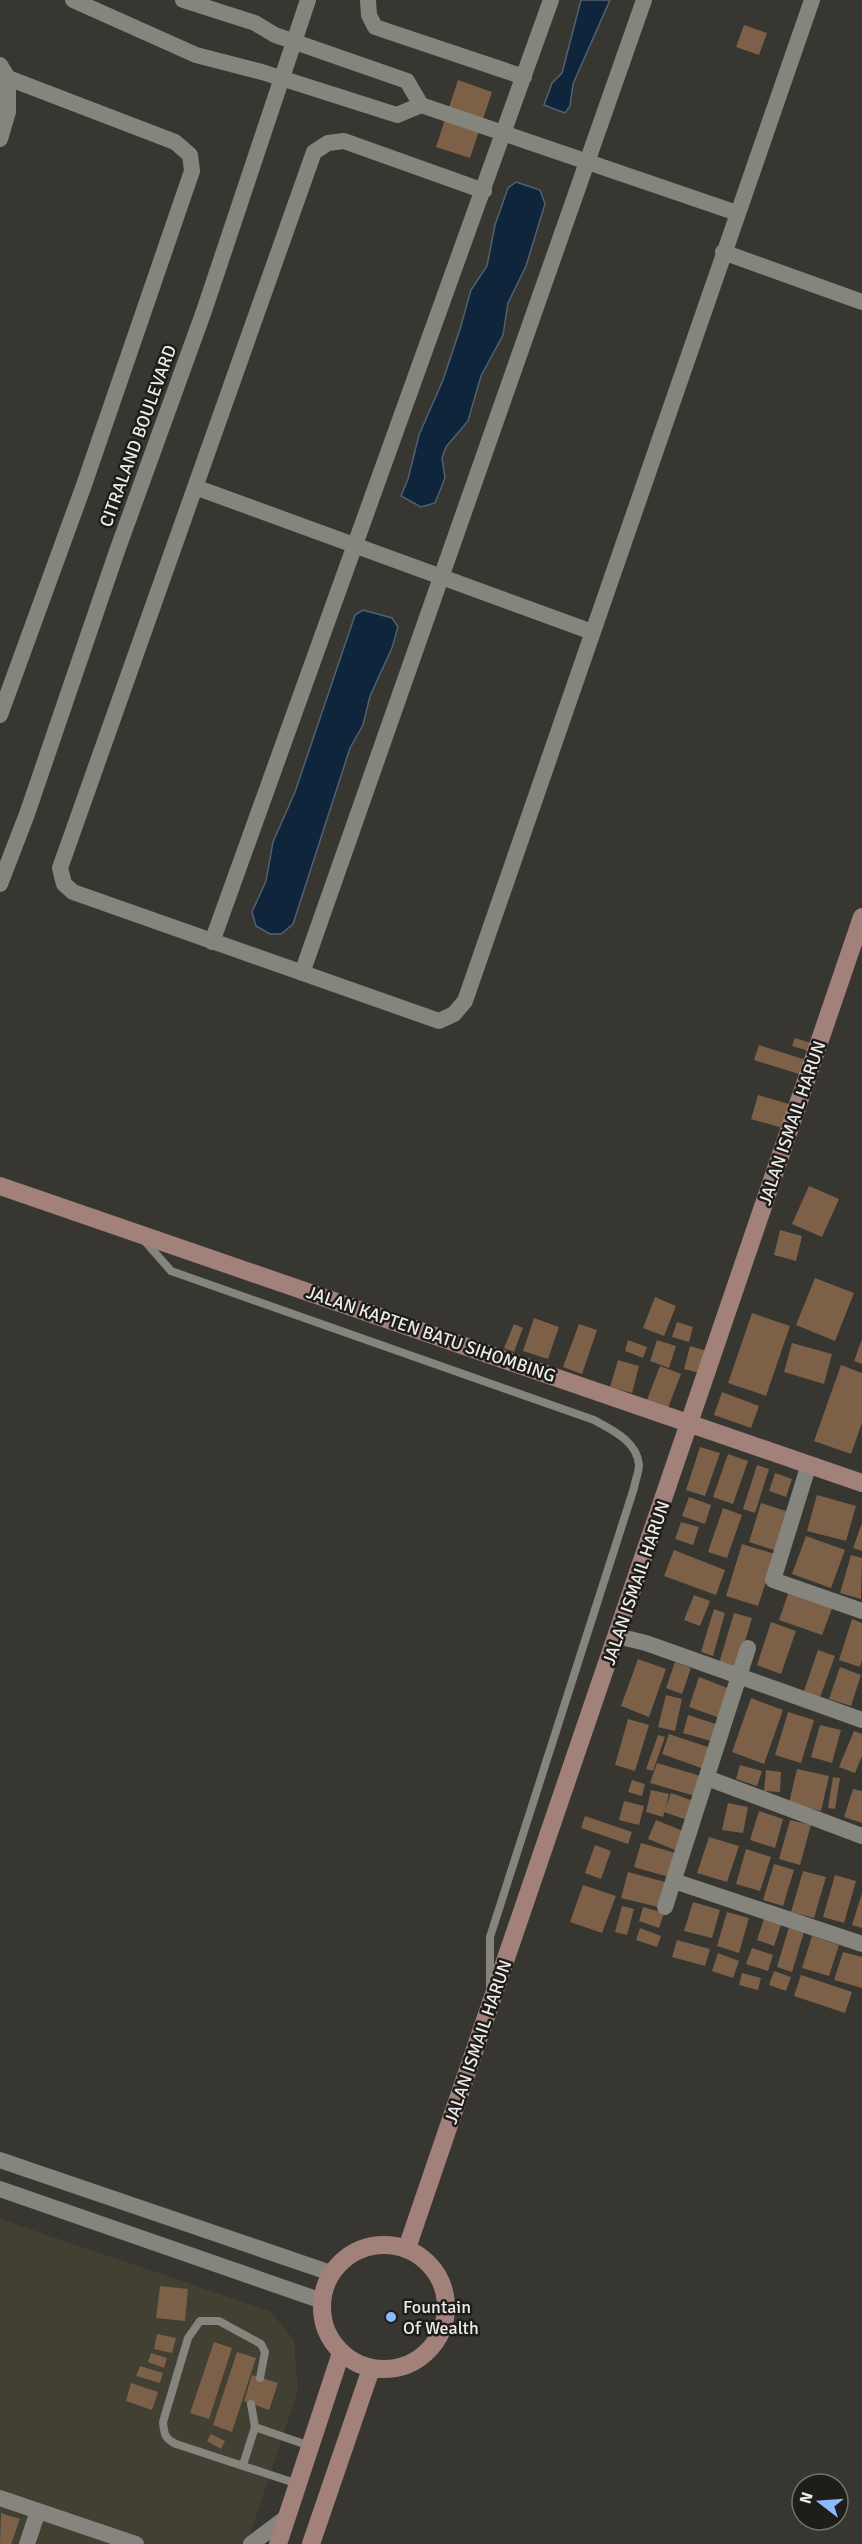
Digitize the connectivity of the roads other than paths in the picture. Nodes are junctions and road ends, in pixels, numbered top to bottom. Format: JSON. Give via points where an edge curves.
{"nodes":[{"id":1,"x":73,"y":0,"type":"edge"},
{"id":2,"x":183,"y":0,"type":"edge"},
{"id":3,"x":308,"y":0,"type":"edge"},
{"id":4,"x":368,"y":0,"type":"edge"},
{"id":5,"x":551,"y":0,"type":"edge"},
{"id":6,"x":644,"y":0,"type":"edge"},
{"id":7,"x":812,"y":0,"type":"edge"},
{"id":8,"x":293,"y":42,"type":"junction"},
{"id":9,"x":4,"y":71,"type":"edge"},
{"id":10,"x":524,"y":77,"type":"junction"},
{"id":11,"x":281,"y":78,"type":"junction"},
{"id":12,"x":421,"y":105,"type":"junction"},
{"id":13,"x":4,"y":113,"type":"edge"},
{"id":14,"x":504,"y":134,"type":"junction"},
{"id":15,"x":0,"y":139,"type":"edge"},
{"id":16,"x":585,"y":161,"type":"junction"},
{"id":17,"x":484,"y":191,"type":"junction"},
{"id":18,"x":737,"y":213,"type":"junction"},
{"id":19,"x":723,"y":252,"type":"junction"},
{"id":20,"x":862,"y":302,"type":"edge"},
{"id":21,"x":195,"y":487,"type":"junction"},
{"id":22,"x":355,"y":546,"type":"junction"},
{"id":23,"x":440,"y":577,"type":"junction"},
{"id":24,"x":592,"y":632,"type":"junction"},
{"id":25,"x":0,"y":715,"type":"edge"},
{"id":26,"x":0,"y":884,"type":"edge"},
{"id":27,"x":862,"y":917,"type":"edge"},
{"id":28,"x":212,"y":942,"type":"junction"},
{"id":29,"x":302,"y":973,"type":"junction"},
{"id":30,"x":0,"y":1186,"type":"edge"},
{"id":31,"x":140,"y":1234,"type":"junction"},
{"id":32,"x":691,"y":1422,"type":"junction"},
{"id":33,"x":809,"y":1464,"type":"junction"},
{"id":34,"x":862,"y":1483,"type":"edge"},
{"id":35,"x":862,"y":1611,"type":"edge"},
{"id":36,"x":617,"y":1636,"type":"junction"},
{"id":37,"x":748,"y":1648,"type":"dead end"},
{"id":38,"x":739,"y":1676,"type":"junction"},
{"id":39,"x":862,"y":1720,"type":"edge"},
{"id":40,"x":706,"y":1778,"type":"junction"},
{"id":41,"x":862,"y":1836,"type":"edge"},
{"id":42,"x":674,"y":1881,"type":"junction"},
{"id":43,"x":665,"y":1907,"type":"dead end"},
{"id":44,"x":862,"y":1944,"type":"edge"},
{"id":45,"x":489,"y":2009,"type":"junction"},
{"id":46,"x":0,"y":2160,"type":"edge"},
{"id":47,"x":0,"y":2189,"type":"edge"},
{"id":48,"x":408,"y":2248,"type":"junction"},
{"id":49,"x":331,"y":2273,"type":"junction"},
{"id":50,"x":322,"y":2301,"type":"junction"},
{"id":51,"x":341,"y":2353,"type":"junction"},
{"id":52,"x":371,"y":2369,"type":"junction"},
{"id":53,"x":260,"y":2378,"type":"dead end"},
{"id":54,"x":250,"y":2404,"type":"dead end"},
{"id":55,"x":255,"y":2427,"type":"junction"},
{"id":56,"x":310,"y":2446,"type":"junction"},
{"id":57,"x":243,"y":2465,"type":"junction"},
{"id":58,"x":298,"y":2484,"type":"junction"},
{"id":59,"x":0,"y":2498,"type":"edge"},
{"id":60,"x":38,"y":2511,"type":"junction"},
{"id":61,"x":287,"y":2517,"type":"junction"},
{"id":62,"x":27,"y":2544,"type":"edge"},
{"id":63,"x":136,"y":2544,"type":"edge"},
{"id":64,"x":251,"y":2544,"type":"edge"},
{"id":65,"x":278,"y":2544,"type":"edge"},
{"id":66,"x":311,"y":2544,"type":"edge"}],
"edges":[{"from":1,"to":11,"type":"street","via":[[196,55]]},
{"from":2,"to":8,"type":"street","via":[[255,24]]},
{"from":3,"to":8,"type":"street","name":"CITRALAND BOULEVARD"},
{"from":4,"to":10,"type":"street","via":[[375,27]]},
{"from":5,"to":10,"type":"street"},
{"from":6,"to":16,"type":"street"},
{"from":7,"to":18,"type":"street"},
{"from":8,"to":11,"type":"street","name":"CITRALAND BOULEVARD"},
{"from":8,"to":12,"type":"street","via":[[407,81]]},
{"from":9,"to":13,"type":"street"},
{"from":9,"to":25,"type":"street","via":[[175,142],[190,155],[192,171]]},
{"from":10,"to":14,"type":"street"},
{"from":11,"to":12,"type":"street","via":[[397,115]]},
{"from":11,"to":26,"type":"street","name":"CITRALAND BOULEVARD","via":[[204,311]]},
{"from":12,"to":14,"type":"street"},
{"from":13,"to":15,"type":"street"},
{"from":14,"to":16,"type":"street"},
{"from":14,"to":17,"type":"street"},
{"from":16,"to":18,"type":"street"},
{"from":16,"to":23,"type":"street"},
{"from":17,"to":21,"type":"street","via":[[344,141],[328,143],[314,152]]},
{"from":17,"to":22,"type":"street"},
{"from":18,"to":19,"type":"street"},
{"from":19,"to":20,"type":"street"},
{"from":19,"to":24,"type":"street"},
{"from":21,"to":22,"type":"street"},
{"from":21,"to":28,"type":"street","via":[[60,868],[64,884],[73,892]]},
{"from":22,"to":23,"type":"street"},
{"from":22,"to":28,"type":"street"},
{"from":23,"to":24,"type":"street"},
{"from":23,"to":29,"type":"street"},
{"from":24,"to":29,"type":"street","via":[[465,1001],[454,1014],[439,1021]]},
{"from":27,"to":32,"type":"street","name":"JALAN ISMAIL HARUN"},
{"from":28,"to":29,"type":"street"},
{"from":30,"to":31,"type":"street","name":"JALAN KAPTEN BATU SIHOMBING"},
{"from":31,"to":32,"type":"street","name":"JALAN KAPTEN BATU SIHOMBING"},
{"from":31,"to":45,"type":"lane","via":[[171,1271],[594,1420],[622,1436],[635,1452],[639,1465],[634,1488],[490,1936]]},
{"from":32,"to":33,"type":"street","name":"JALAN KAPTEN BATU SIHOMBING"},
{"from":32,"to":36,"type":"street","name":"JALAN ISMAIL HARUN"},
{"from":33,"to":34,"type":"street","name":"JALAN KAPTEN BATU SIHOMBING"},
{"from":33,"to":35,"type":"street","via":[[773,1580]]},
{"from":36,"to":38,"type":"street"},
{"from":36,"to":45,"type":"street","name":"JALAN ISMAIL HARUN"},
{"from":37,"to":38,"type":"street"},
{"from":38,"to":39,"type":"street"},
{"from":38,"to":40,"type":"street"},
{"from":40,"to":41,"type":"street"},
{"from":40,"to":42,"type":"street"},
{"from":42,"to":43,"type":"street"},
{"from":42,"to":44,"type":"street"},
{"from":45,"to":48,"type":"street","name":"JALAN ISMAIL HARUN"},
{"from":46,"to":49,"type":"street"},
{"from":47,"to":50,"type":"street"},
{"from":48,"to":49,"type":"street","via":[[386,2244],[365,2247],[346,2257]]},
{"from":48,"to":52,"type":"street","via":[[429,2262],[444,2285],[447,2311],[440,2337],[422,2357],[398,2368]]},
{"from":49,"to":50,"type":"street"},
{"from":50,"to":51,"type":"street","via":[[329,2338]]},
{"from":51,"to":52,"type":"street"},
{"from":51,"to":56,"type":"street"},
{"from":52,"to":66,"type":"street"},
{"from":53,"to":57,"type":"lane","via":[[265,2352],[261,2344],[219,2321],[200,2321],[188,2338],[163,2422],[169,2441]]},
{"from":54,"to":55,"type":"lane"},
{"from":55,"to":56,"type":"lane"},
{"from":55,"to":57,"type":"lane"},
{"from":56,"to":58,"type":"street"},
{"from":57,"to":58,"type":"lane"},
{"from":58,"to":61,"type":"street"},
{"from":59,"to":60,"type":"street"},
{"from":60,"to":62,"type":"street"},
{"from":60,"to":63,"type":"street"},
{"from":61,"to":64,"type":"street"},
{"from":61,"to":65,"type":"street"}]}
